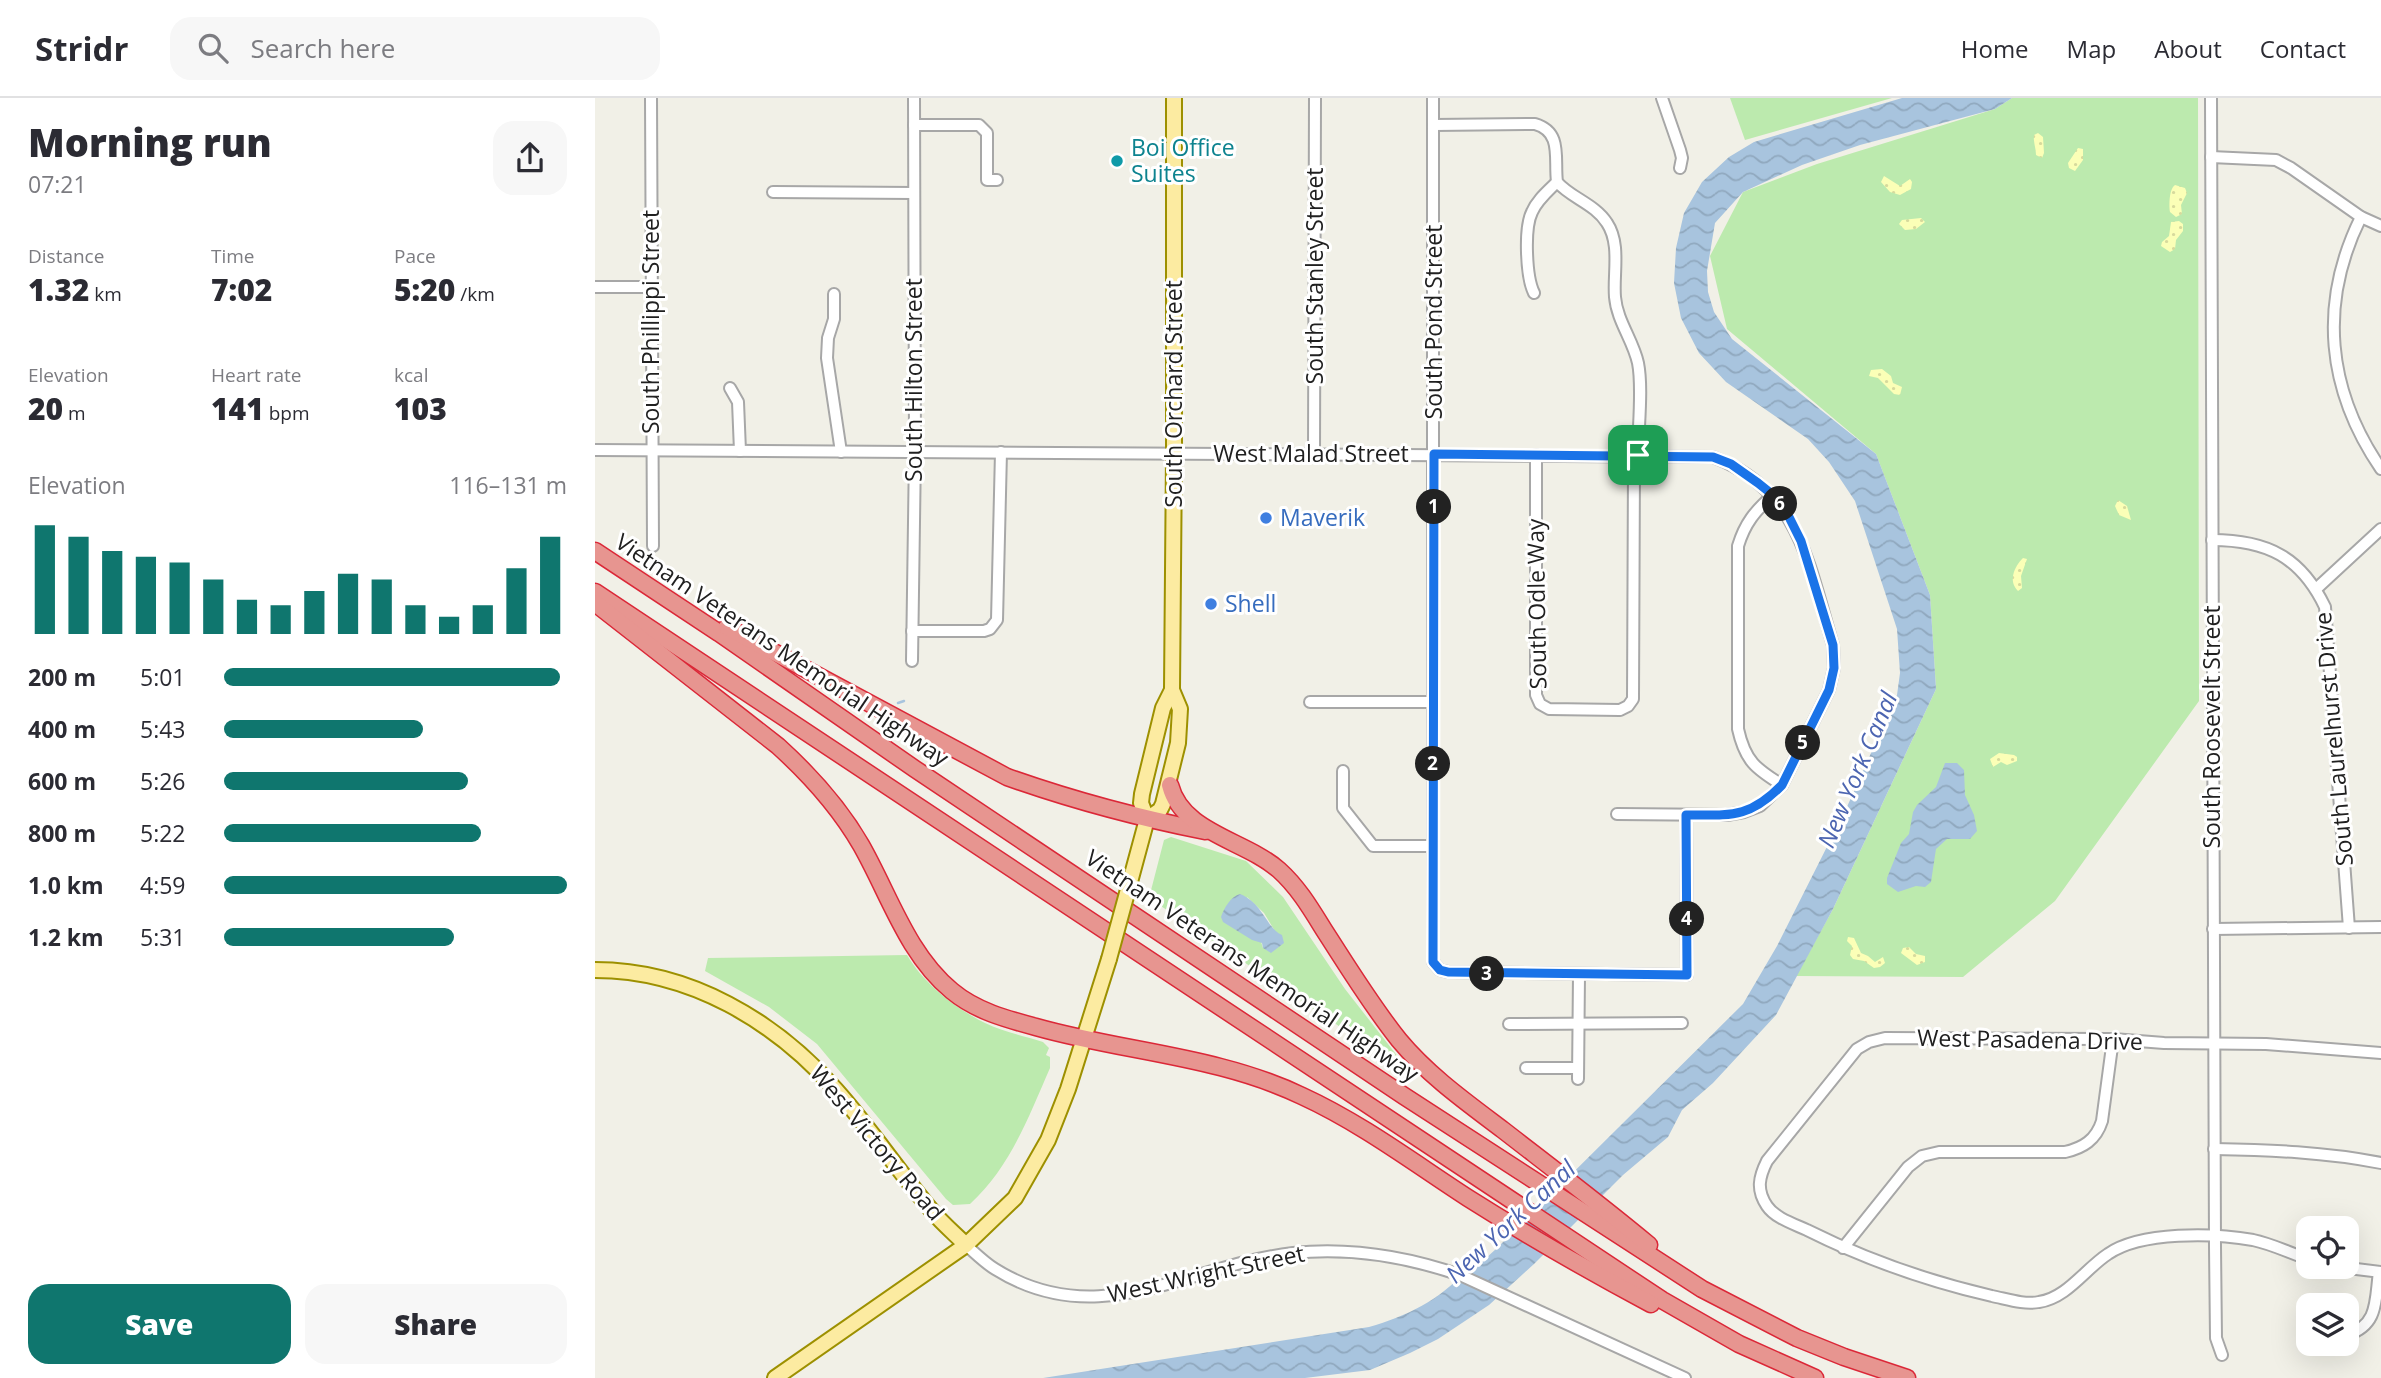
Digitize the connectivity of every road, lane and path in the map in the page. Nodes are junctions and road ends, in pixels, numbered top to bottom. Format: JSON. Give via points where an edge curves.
{"nodes":[{"id":1,"x":651,"y":98,"type":"edge"},
{"id":2,"x":913,"y":98,"type":"edge"},
{"id":3,"x":1174,"y":98,"type":"edge"},
{"id":4,"x":1315,"y":98,"type":"edge"},
{"id":5,"x":1433,"y":98,"type":"edge"},
{"id":6,"x":1662,"y":98,"type":"edge"},
{"id":7,"x":2211,"y":98,"type":"edge"},
{"id":8,"x":914,"y":125,"type":"junction"},
{"id":9,"x":1434,"y":125,"type":"junction"},
{"id":10,"x":2211,"y":157,"type":"junction"},
{"id":11,"x":1680,"y":168,"type":"dead end"},
{"id":12,"x":997,"y":180,"type":"dead end"},
{"id":13,"x":1557,"y":182,"type":"junction"},
{"id":14,"x":773,"y":192,"type":"dead end"},
{"id":15,"x":914,"y":193,"type":"junction"},
{"id":16,"x":2361,"y":217,"type":"junction"},
{"id":17,"x":2381,"y":226,"type":"edge"},
{"id":18,"x":595,"y":287,"type":"edge"},
{"id":19,"x":651,"y":287,"type":"junction"},
{"id":20,"x":1534,"y":293,"type":"dead end"},
{"id":21,"x":834,"y":294,"type":"dead end"},
{"id":22,"x":730,"y":388,"type":"dead end"},
{"id":23,"x":595,"y":450,"type":"edge"},
{"id":24,"x":651,"y":451,"type":"junction"},
{"id":25,"x":740,"y":451,"type":"junction"},
{"id":26,"x":841,"y":452,"type":"junction"},
{"id":27,"x":915,"y":452,"type":"junction"},
{"id":28,"x":1000,"y":452,"type":"junction"},
{"id":29,"x":1174,"y":453,"type":"junction"},
{"id":30,"x":1314,"y":454,"type":"junction"},
{"id":31,"x":1434,"y":454,"type":"junction"},
{"id":32,"x":1536,"y":455,"type":"junction"},
{"id":33,"x":1638,"y":455,"type":"junction"},
{"id":34,"x":2381,"y":469,"type":"edge"},
{"id":35,"x":1773,"y":495,"type":"junction"},
{"id":36,"x":2381,"y":529,"type":"edge"},
{"id":37,"x":2212,"y":540,"type":"junction"},
{"id":38,"x":653,"y":547,"type":"dead end"},
{"id":39,"x":595,"y":551,"type":"edge"},
{"id":40,"x":638,"y":580,"type":"junction"},
{"id":41,"x":2316,"y":589,"type":"junction"},
{"id":42,"x":595,"y":592,"type":"edge"},
{"id":43,"x":595,"y":603,"type":"edge"},
{"id":44,"x":912,"y":631,"type":"junction"},
{"id":45,"x":912,"y":661,"type":"dead end"},
{"id":46,"x":1172,"y":690,"type":"junction"},
{"id":47,"x":1310,"y":702,"type":"dead end"},
{"id":48,"x":1433,"y":702,"type":"junction"},
{"id":49,"x":1343,"y":771,"type":"dead end"},
{"id":50,"x":1170,"y":785,"type":"junction"},
{"id":51,"x":1782,"y":785,"type":"junction"},
{"id":52,"x":1617,"y":814,"type":"dead end"},
{"id":53,"x":1686,"y":815,"type":"junction"},
{"id":54,"x":1147,"y":819,"type":"junction"},
{"id":55,"x":1213,"y":833,"type":"junction"},
{"id":56,"x":1432,"y":846,"type":"junction"},
{"id":57,"x":2381,"y":927,"type":"edge"},
{"id":58,"x":2349,"y":928,"type":"junction"},
{"id":59,"x":2213,"y":929,"type":"junction"},
{"id":60,"x":595,"y":970,"type":"edge"},
{"id":61,"x":1579,"y":975,"type":"junction"},
{"id":62,"x":1682,"y":1023,"type":"dead end"},
{"id":63,"x":1509,"y":1024,"type":"dead end"},
{"id":64,"x":1579,"y":1024,"type":"junction"},
{"id":65,"x":1084,"y":1039,"type":"junction"},
{"id":66,"x":2113,"y":1040,"type":"junction"},
{"id":67,"x":2213,"y":1043,"type":"junction"},
{"id":68,"x":2381,"y":1052,"type":"edge"},
{"id":69,"x":1527,"y":1068,"type":"dead end"},
{"id":70,"x":2214,"y":1149,"type":"junction"},
{"id":71,"x":2381,"y":1163,"type":"edge"},
{"id":72,"x":1599,"y":1213,"type":"junction"},
{"id":73,"x":2215,"y":1237,"type":"junction"},
{"id":74,"x":966,"y":1245,"type":"junction"},
{"id":75,"x":1843,"y":1248,"type":"junction"},
{"id":76,"x":2296,"y":1255,"type":"edge"},
{"id":77,"x":2359,"y":1269,"type":"edge"},
{"id":78,"x":2380,"y":1272,"type":"edge"},
{"id":79,"x":2359,"y":1331,"type":"edge"},
{"id":80,"x":2223,"y":1355,"type":"dead end"},
{"id":81,"x":1767,"y":1358,"type":"junction"},
{"id":82,"x":775,"y":1378,"type":"edge"},
{"id":83,"x":1685,"y":1378,"type":"edge"},
{"id":84,"x":1815,"y":1378,"type":"edge"},
{"id":85,"x":1907,"y":1378,"type":"edge"}],
"edges":[{"from":1,"to":19,"type":"street","name":"South Phillippi Street"},
{"from":2,"to":8,"type":"street","name":"South Hilton Street"},
{"from":3,"to":29,"type":"main road","name":"South Orchard Street"},
{"from":4,"to":30,"type":"street","name":"South Stanley Street"},
{"from":5,"to":9,"type":"street","name":"South Pond Street"},
{"from":6,"to":11,"type":"street","via":[[1680,150]]},
{"from":7,"to":10,"type":"street","name":"South Roosevelt Street"},
{"from":8,"to":12,"type":"street","via":[[979,125],[987,133],[987,180]]},
{"from":8,"to":15,"type":"street","name":"South Hilton Street"},
{"from":9,"to":13,"type":"street","via":[[1543,126],[1556,144]]},
{"from":9,"to":31,"type":"street","name":"South Pond Street"},
{"from":10,"to":16,"type":"street","via":[[2276,160]]},
{"from":10,"to":37,"type":"street","name":"South Roosevelt Street"},
{"from":13,"to":20,"type":"street","via":[[1530,216],[1528,272]]},
{"from":13,"to":33,"type":"street","via":[[1594,208],[1608,224],[1615,246],[1615,299],[1639,366]]},
{"from":14,"to":15,"type":"street"},
{"from":15,"to":27,"type":"street","name":"South Hilton Street"},
{"from":16,"to":17,"type":"street"},
{"from":16,"to":34,"type":"street","via":[[2336,292],[2335,359],[2351,418]]},
{"from":18,"to":19,"type":"street"},
{"from":19,"to":24,"type":"street","name":"South Phillippi Street"},
{"from":21,"to":26,"type":"street","via":[[827,358]]},
{"from":22,"to":25,"type":"street","via":[[739,402]]},
{"from":23,"to":24,"type":"street","name":"West Malad Street"},
{"from":24,"to":25,"type":"street","name":"West Malad Street"},
{"from":24,"to":38,"type":"street","name":"South Phillippi Street"},
{"from":25,"to":26,"type":"street","name":"West Malad Street"},
{"from":26,"to":27,"type":"street","name":"West Malad Street"},
{"from":27,"to":28,"type":"street","name":"West Malad Street"},
{"from":27,"to":44,"type":"street","name":"South Hilton Street"},
{"from":28,"to":29,"type":"street","name":"West Malad Street"},
{"from":28,"to":44,"type":"street","via":[[997,620],[984,631]]},
{"from":29,"to":30,"type":"street","name":"West Malad Street"},
{"from":29,"to":46,"type":"main road","name":"South Orchard Street"},
{"from":30,"to":31,"type":"street","name":"West Malad Street"},
{"from":31,"to":32,"type":"street","name":"West Malad Street"},
{"from":31,"to":48,"type":"street","name":"South Pond Street"},
{"from":32,"to":33,"type":"street","name":"West Malad Street"},
{"from":32,"to":33,"type":"street","name":"South Odle Way","via":[[1536,695],[1549,709],[1620,710],[1633,699],[1634,464]]},
{"from":33,"to":35,"type":"street","name":"West Malad Street","via":[[1713,457],[1731,464]]},
{"from":35,"to":51,"type":"street","via":[[1801,541],[1835,657],[1829,690]]},
{"from":35,"to":51,"type":"street","via":[[1753,512],[1738,546],[1738,729],[1746,756]]},
{"from":36,"to":41,"type":"street"},
{"from":37,"to":41,"type":"street","name":"South Laurelhurst Drive","via":[[2258,544],[2294,563]]},
{"from":37,"to":59,"type":"street","name":"South Roosevelt Street"},
{"from":39,"to":40,"type":"highway","name":"Vietnam Veterans Memorial Highway"},
{"from":40,"to":54,"type":"highway","via":[[996,772]]},
{"from":40,"to":72,"type":"highway","name":"Vietnam Veterans Memorial Highway","via":[[1404,1096],[1544,1185]]},
{"from":41,"to":58,"type":"street","name":"South Laurelhurst Drive","via":[[2325,607]]},
{"from":42,"to":81,"type":"highway","via":[[1662,1300]]},
{"from":43,"to":65,"type":"highway","via":[[803,768],[844,819],[916,951],[951,991],[988,1012]]},
{"from":44,"to":45,"type":"street","name":"South Hilton Street"},
{"from":46,"to":50,"type":"main road","name":"South Orchard Street","via":[[1180,709]]},
{"from":46,"to":54,"type":"main road","name":"South Orchard Street","via":[[1142,794]]},
{"from":47,"to":48,"type":"street"},
{"from":48,"to":56,"type":"street","name":"South Pond Street"},
{"from":49,"to":56,"type":"street","via":[[1343,808],[1373,846]]},
{"from":50,"to":54,"type":"main road","name":"South Orchard Street","via":[[1160,810]]},
{"from":50,"to":55,"type":"highway","via":[[1179,806]]},
{"from":51,"to":53,"type":"street","via":[[1760,806],[1745,812]]},
{"from":52,"to":53,"type":"street"},
{"from":53,"to":61,"type":"street","via":[[1687,975]]},
{"from":54,"to":55,"type":"highway"},
{"from":54,"to":65,"type":"main road","name":"South Orchard Street","bridge":true},
{"from":55,"to":72,"type":"highway","via":[[1247,848],[1280,871],[1304,898],[1377,1010],[1421,1064],[1558,1172]]},
{"from":56,"to":61,"type":"street","name":"South Pond Street","via":[[1432,955],[1436,966],[1448,972]]},
{"from":57,"to":58,"type":"street"},
{"from":58,"to":59,"type":"street"},
{"from":59,"to":67,"type":"street","name":"South Roosevelt Street"},
{"from":60,"to":74,"type":"main road","name":"West Victory Road","via":[[681,984],[759,1021],[800,1053],[837,1091],[934,1214]]},
{"from":61,"to":64,"type":"street"},
{"from":62,"to":64,"type":"street"},
{"from":63,"to":64,"type":"street"},
{"from":64,"to":69,"type":"street","via":[[1578,1074]]},
{"from":65,"to":74,"type":"main road","name":"South Orchard Street","via":[[1048,1140],[1016,1198]]},
{"from":65,"to":81,"type":"highway","via":[[1213,1065],[1304,1096],[1558,1254]]},
{"from":66,"to":67,"type":"street","name":"West Pasadena Drive"},
{"from":66,"to":75,"type":"street","via":[[2102,1121],[2090,1141],[2065,1152],[1939,1152],[1922,1156]]},
{"from":66,"to":75,"type":"street","name":"West Pasadena Drive","via":[[1885,1038],[1857,1049],[1760,1175],[1760,1191],[1768,1207]]},
{"from":67,"to":68,"type":"street","name":"West Pasadena Drive"},
{"from":67,"to":70,"type":"street","name":"South Roosevelt Street"},
{"from":70,"to":71,"type":"street","via":[[2290,1150]]},
{"from":70,"to":73,"type":"street","name":"South Roosevelt Street"},
{"from":72,"to":85,"type":"highway","via":[[1702,1289],[1797,1339]]},
{"from":73,"to":75,"type":"street","via":[[2155,1237],[2131,1243],[2105,1256],[2063,1292],[2039,1303],[1948,1286]]},
{"from":73,"to":76,"type":"street","via":[[2253,1240]]},
{"from":73,"to":80,"type":"street","name":"South Roosevelt Street","via":[[2216,1338]]},
{"from":74,"to":82,"type":"main road","name":"South Orchard Street"},
{"from":74,"to":83,"type":"street","name":"West Wright Street","via":[[994,1269],[1053,1293],[1079,1297],[1128,1294],[1255,1259],[1325,1250],[1393,1256],[1426,1263],[1504,1293]]},
{"from":77,"to":78,"type":"street"},
{"from":78,"to":79,"type":"street","via":[[2373,1313]]},
{"from":81,"to":84,"type":"highway"}]}
